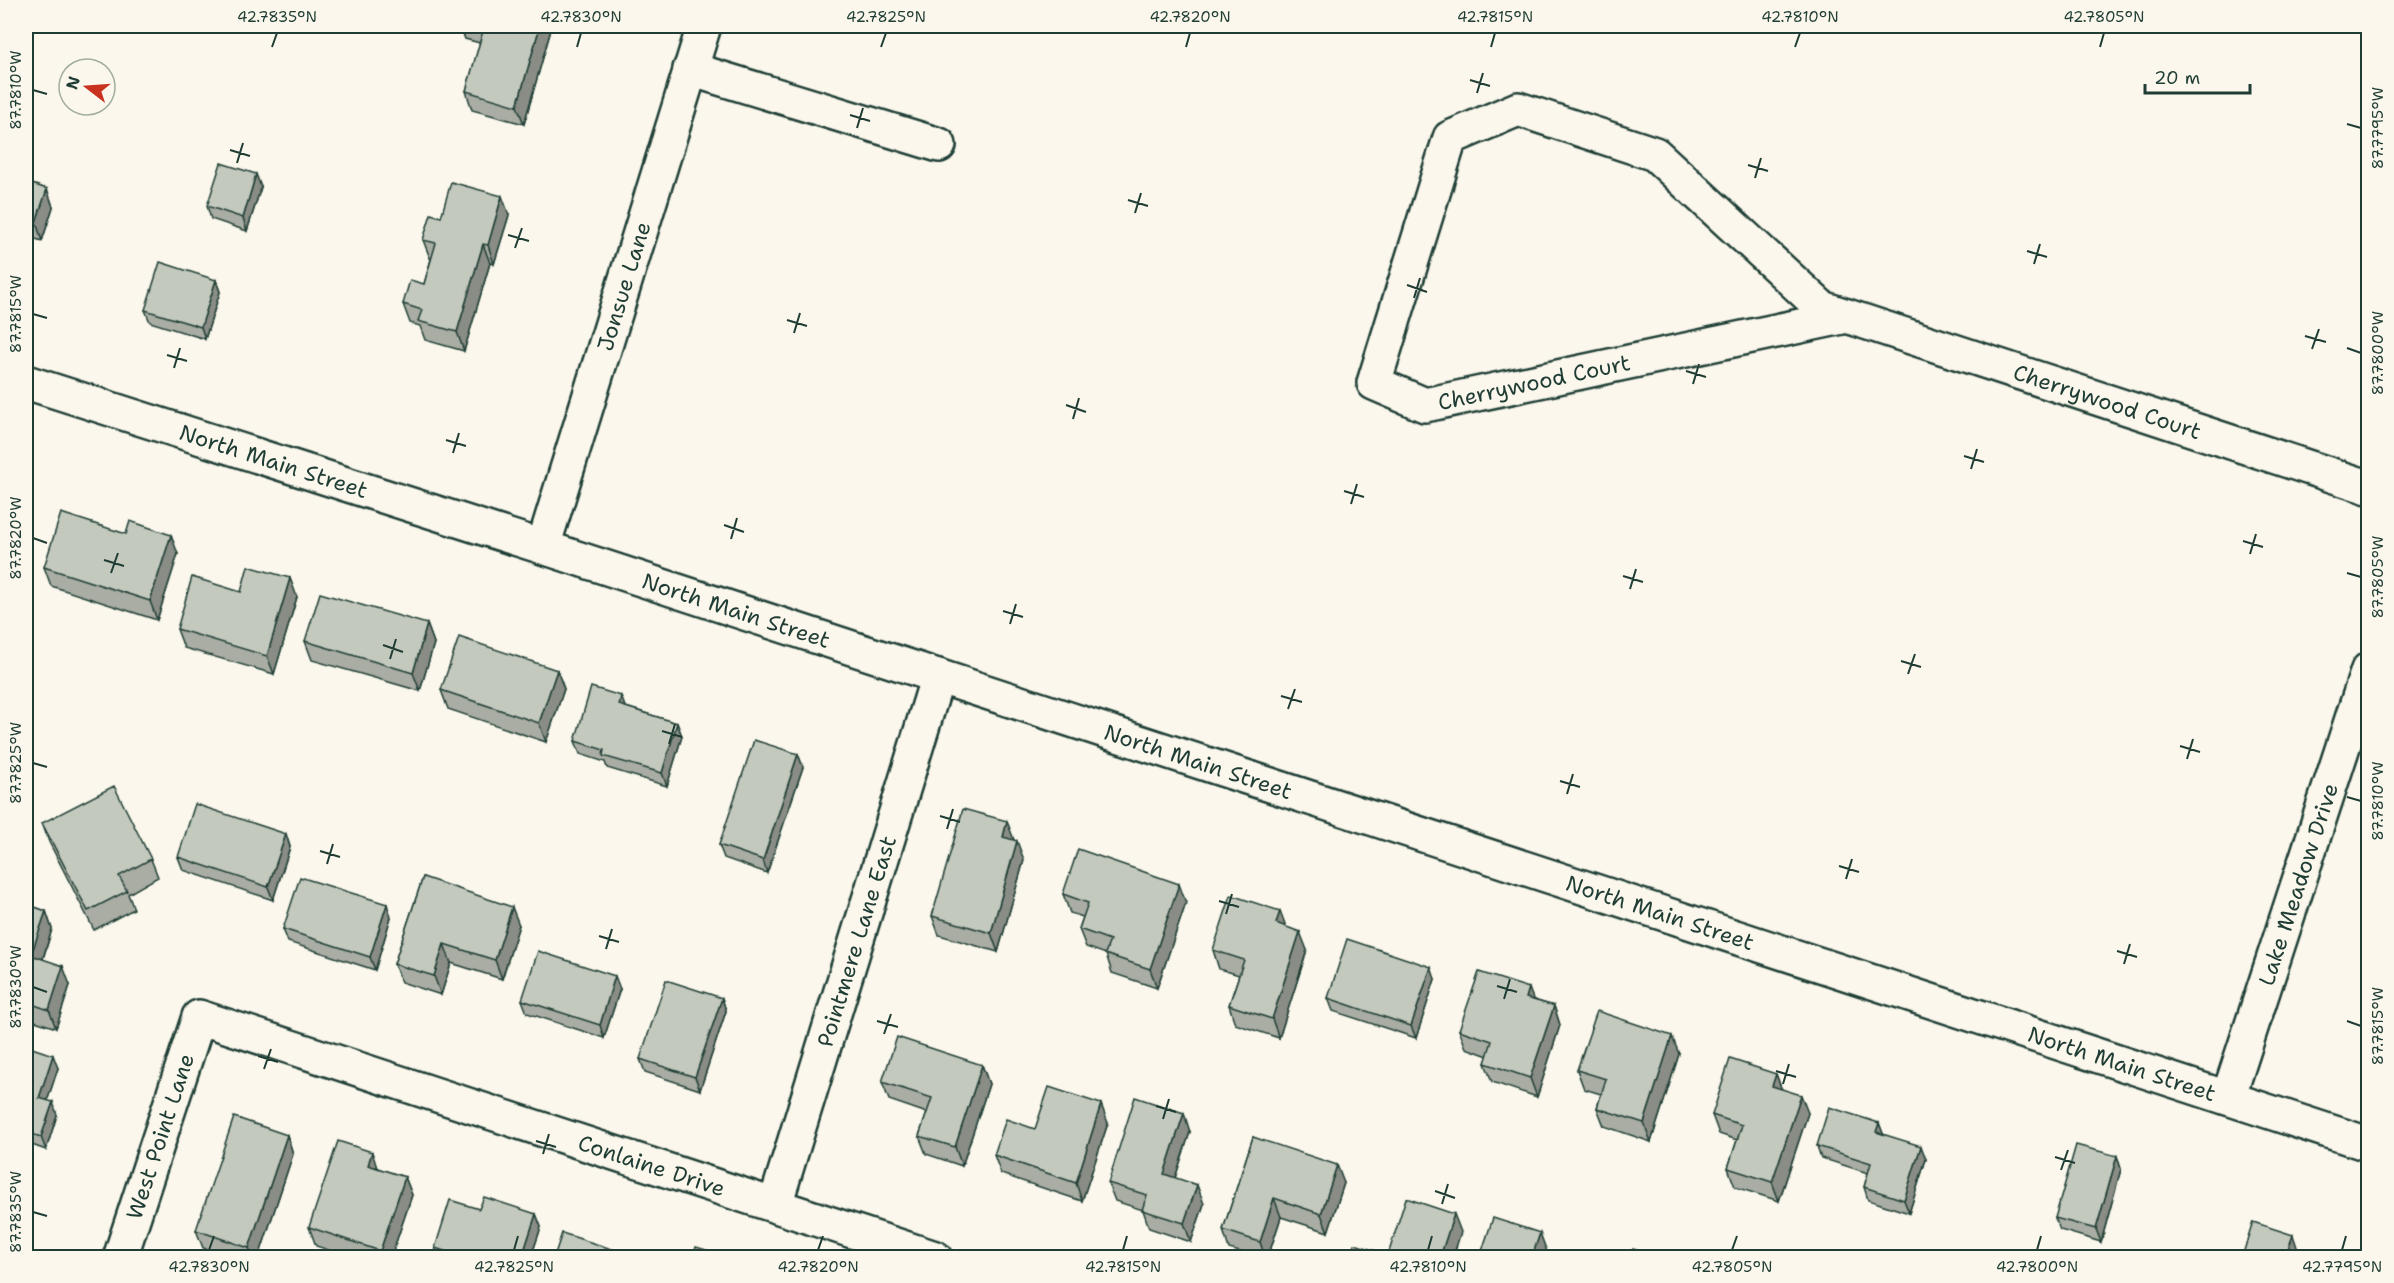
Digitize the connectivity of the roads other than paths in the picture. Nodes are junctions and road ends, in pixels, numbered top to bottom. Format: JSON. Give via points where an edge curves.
{"nodes":[{"id":1,"x":704,"y":26,"type":"edge"},
{"id":2,"x":690,"y":69,"type":"junction"},
{"id":3,"x":939,"y":145,"type":"dead end"},
{"id":4,"x":1847,"y":316,"type":"junction"},
{"id":5,"x":26,"y":382,"type":"edge"},
{"id":6,"x":2368,"y":487,"type":"edge"},
{"id":7,"x":543,"y":547,"type":"junction"},
{"id":8,"x":2368,"y":670,"type":"edge"},
{"id":9,"x":938,"y":676,"type":"junction"},
{"id":10,"x":199,"y":1017,"type":"joint"},
{"id":11,"x":2228,"y":1098,"type":"junction"},
{"id":12,"x":2368,"y":1144,"type":"edge"},
{"id":13,"x":775,"y":1205,"type":"junction"},
{"id":14,"x":120,"y":1257,"type":"edge"},
{"id":15,"x":935,"y":1257,"type":"edge"}],
"edges":[{"from":1,"to":2,"type":"street","name":"Jonsue Lane"},
{"from":2,"to":3,"type":"street"},
{"from":2,"to":7,"type":"street","name":"Jonsue Lane"},
{"from":4,"to":4,"type":"street","name":"Cherrywood Court","via":[[1822,308],[1655,154],[1518,109],[1450,138],[1374,383],[1425,405]]},
{"from":4,"to":6,"type":"street","name":"Cherrywood Court"},
{"from":5,"to":7,"type":"street","name":"North Main Street"},
{"from":7,"to":9,"type":"street","name":"North Main Street"},
{"from":8,"to":11,"type":"street","name":"Lake Meadow Drive"},
{"from":9,"to":11,"type":"street","name":"North Main Street"},
{"from":9,"to":13,"type":"street","name":"Pointmere Lane East"},
{"from":10,"to":13,"type":"street","name":"Conlaine Drive"},
{"from":10,"to":14,"type":"street","name":"West Point Lane"},
{"from":11,"to":12,"type":"street","name":"North Main Street"},
{"from":13,"to":15,"type":"street","name":"Conlaine Drive"}]}
